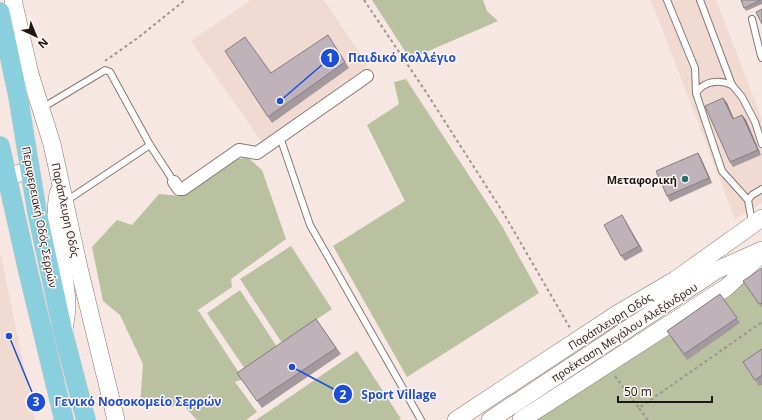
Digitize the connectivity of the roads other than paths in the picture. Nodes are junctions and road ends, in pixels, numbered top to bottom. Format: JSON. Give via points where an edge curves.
{"nodes":[{"id":1,"x":13,"y":0,"type":"edge"},
{"id":2,"x":667,"y":0,"type":"edge"},
{"id":3,"x":700,"y":0,"type":"edge"},
{"id":4,"x":0,"y":12,"type":"edge"},
{"id":5,"x":752,"y":19,"type":"dead end"},
{"id":6,"x":762,"y":58,"type":"edge"},
{"id":7,"x":367,"y":76,"type":"dead end"},
{"id":8,"x":732,"y":85,"type":"junction"},
{"id":9,"x":696,"y":94,"type":"junction"},
{"id":10,"x":42,"y":108,"type":"junction"},
{"id":11,"x":280,"y":137,"type":"junction"},
{"id":12,"x":762,"y":144,"type":"edge"},
{"id":13,"x":150,"y":145,"type":"junction"},
{"id":14,"x":0,"y":146,"type":"edge"},
{"id":15,"x":30,"y":171,"type":"junction"},
{"id":16,"x":7,"y":176,"type":"junction"},
{"id":17,"x":60,"y":182,"type":"junction"},
{"id":18,"x":174,"y":182,"type":"joint"},
{"id":19,"x":762,"y":189,"type":"edge"},
{"id":20,"x":33,"y":191,"type":"junction"},
{"id":21,"x":11,"y":197,"type":"junction"},
{"id":22,"x":748,"y":200,"type":"junction"},
{"id":23,"x":65,"y":202,"type":"junction"},
{"id":24,"x":757,"y":221,"type":"edge"},
{"id":25,"x":762,"y":250,"type":"edge"},
{"id":26,"x":762,"y":254,"type":"edge"},
{"id":27,"x":675,"y":280,"type":"junction"},
{"id":28,"x":63,"y":332,"type":"junction"},
{"id":29,"x":606,"y":344,"type":"junction"},
{"id":30,"x":64,"y":420,"type":"edge"},
{"id":31,"x":86,"y":420,"type":"edge"},
{"id":32,"x":116,"y":420,"type":"edge"},
{"id":33,"x":421,"y":420,"type":"edge"},
{"id":34,"x":456,"y":420,"type":"edge"},
{"id":35,"x":490,"y":420,"type":"edge"},
{"id":36,"x":520,"y":420,"type":"edge"}],
"edges":[{"from":1,"to":10,"type":"street","name":"Παράπλευρη Οδός","via":[[30,74]]},
{"from":2,"to":9,"type":"lane","via":[[695,68]]},
{"from":3,"to":8,"type":"lane"},
{"from":4,"to":15,"type":"main road","name":"Περιφερειακή Οδός Σερρών","via":[[18,96]]},
{"from":5,"to":6,"type":"lane"},
{"from":7,"to":11,"type":"street"},
{"from":8,"to":9,"type":"lane","via":[[726,82],[712,82],[699,88]]},
{"from":8,"to":12,"type":"lane","via":[[745,103]]},
{"from":9,"to":22,"type":"lane","via":[[722,171]]},
{"from":10,"to":13,"type":"lane","via":[[102,72],[108,71]]},
{"from":10,"to":17,"type":"street","name":"Παράπλευρη Οδός"},
{"from":11,"to":18,"type":"street","via":[[257,153],[238,151],[186,188],[179,189]]},
{"from":11,"to":33,"type":"lane","via":[[310,225]]},
{"from":13,"to":18,"type":"lane"},
{"from":13,"to":23,"type":"lane"},
{"from":14,"to":16,"type":"main road","name":"Περιφερειακή Οδός Σερρών"},
{"from":15,"to":16,"type":"street"},
{"from":15,"to":20,"type":"main road","name":"Περιφερειακή Οδός Σερρών"},
{"from":16,"to":21,"type":"main road","name":"Περιφερειακή Οδός Σερρών"},
{"from":17,"to":23,"type":"street","name":"Παράπλευρη Οδός"},
{"from":17,"to":28,"type":"street","via":[[56,219],[67,306]]},
{"from":19,"to":22,"type":"lane"},
{"from":20,"to":21,"type":"street"},
{"from":20,"to":28,"type":"main road","name":"Περιφερειακή Οδός Σερρών"},
{"from":21,"to":30,"type":"main road","name":"Περιφερειακή Οδός Σερρών"},
{"from":22,"to":24,"type":"lane"},
{"from":23,"to":32,"type":"street","name":"Παράπλευρη Οδός","via":[[80,276]]},
{"from":24,"to":27,"type":"street","name":"Παράπλευρη Οδός"},
{"from":25,"to":29,"type":"street","name":"προέκταση Μεγάλου Αλεξάνδρου","via":[[717,270]]},
{"from":26,"to":36,"type":"street","name":"προέκταση Μεγάλου Αλεξάνδρου","via":[[727,287]]},
{"from":27,"to":29,"type":"street"},
{"from":27,"to":34,"type":"street","name":"Παράπλευρη Οδός","via":[[617,314]]},
{"from":28,"to":31,"type":"main road","name":"Περιφερειακή Οδός Σερρών"},
{"from":29,"to":35,"type":"street","name":"προέκταση Μεγάλου Αλεξάνδρου"}]}
